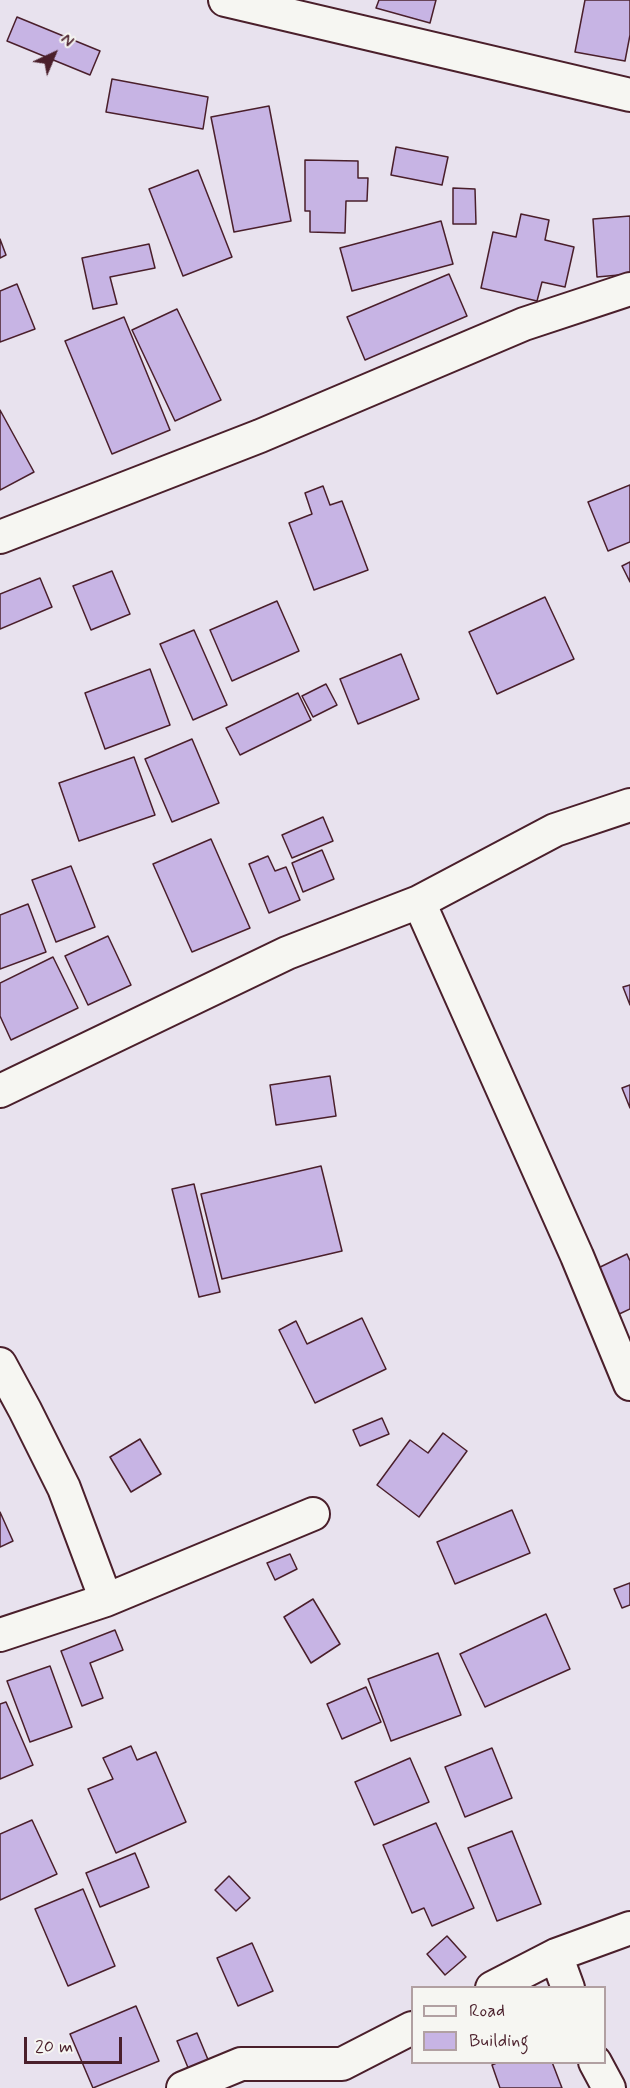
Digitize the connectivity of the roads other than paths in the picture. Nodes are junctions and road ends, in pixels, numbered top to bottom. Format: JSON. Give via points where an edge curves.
{"nodes":[{"id":1,"x":225,"y":0,"type":"edge"},
{"id":2,"x":630,"y":95,"type":"edge"},
{"id":3,"x":630,"y":289,"type":"edge"},
{"id":4,"x":0,"y":537,"type":"edge"},
{"id":5,"x":630,"y":805,"type":"edge"},
{"id":6,"x":419,"y":902,"type":"junction"},
{"id":7,"x":0,"y":1091,"type":"edge"},
{"id":8,"x":0,"y":1364,"type":"edge"},
{"id":9,"x":630,"y":1384,"type":"edge"},
{"id":10,"x":313,"y":1514,"type":"dead end"},
{"id":11,"x":106,"y":1600,"type":"junction"},
{"id":12,"x":0,"y":1635,"type":"edge"},
{"id":13,"x":630,"y":1928,"type":"edge"},
{"id":14,"x":556,"y":1955,"type":"junction"},
{"id":15,"x":496,"y":1986,"type":"edge"},
{"id":16,"x":567,"y":1986,"type":"edge"},
{"id":17,"x":411,"y":2029,"type":"edge"},
{"id":18,"x":597,"y":2064,"type":"edge"},
{"id":19,"x":183,"y":2088,"type":"edge"},
{"id":20,"x":609,"y":2088,"type":"edge"}],
"edges":[{"from":1,"to":2,"type":"street"},
{"from":3,"to":4,"type":"street","via":[[524,324],[260,436]]},
{"from":5,"to":6,"type":"street","via":[[555,830]]},
{"from":6,"to":7,"type":"street","via":[[286,953]]},
{"from":6,"to":9,"type":"street"},
{"from":8,"to":11,"type":"street","via":[[64,1488]]},
{"from":10,"to":11,"type":"street"},
{"from":11,"to":12,"type":"street"},
{"from":13,"to":14,"type":"street"},
{"from":14,"to":15,"type":"street"},
{"from":14,"to":16,"type":"street"},
{"from":17,"to":19,"type":"street","via":[[342,2064],[241,2064]]},
{"from":18,"to":20,"type":"street"}]}
